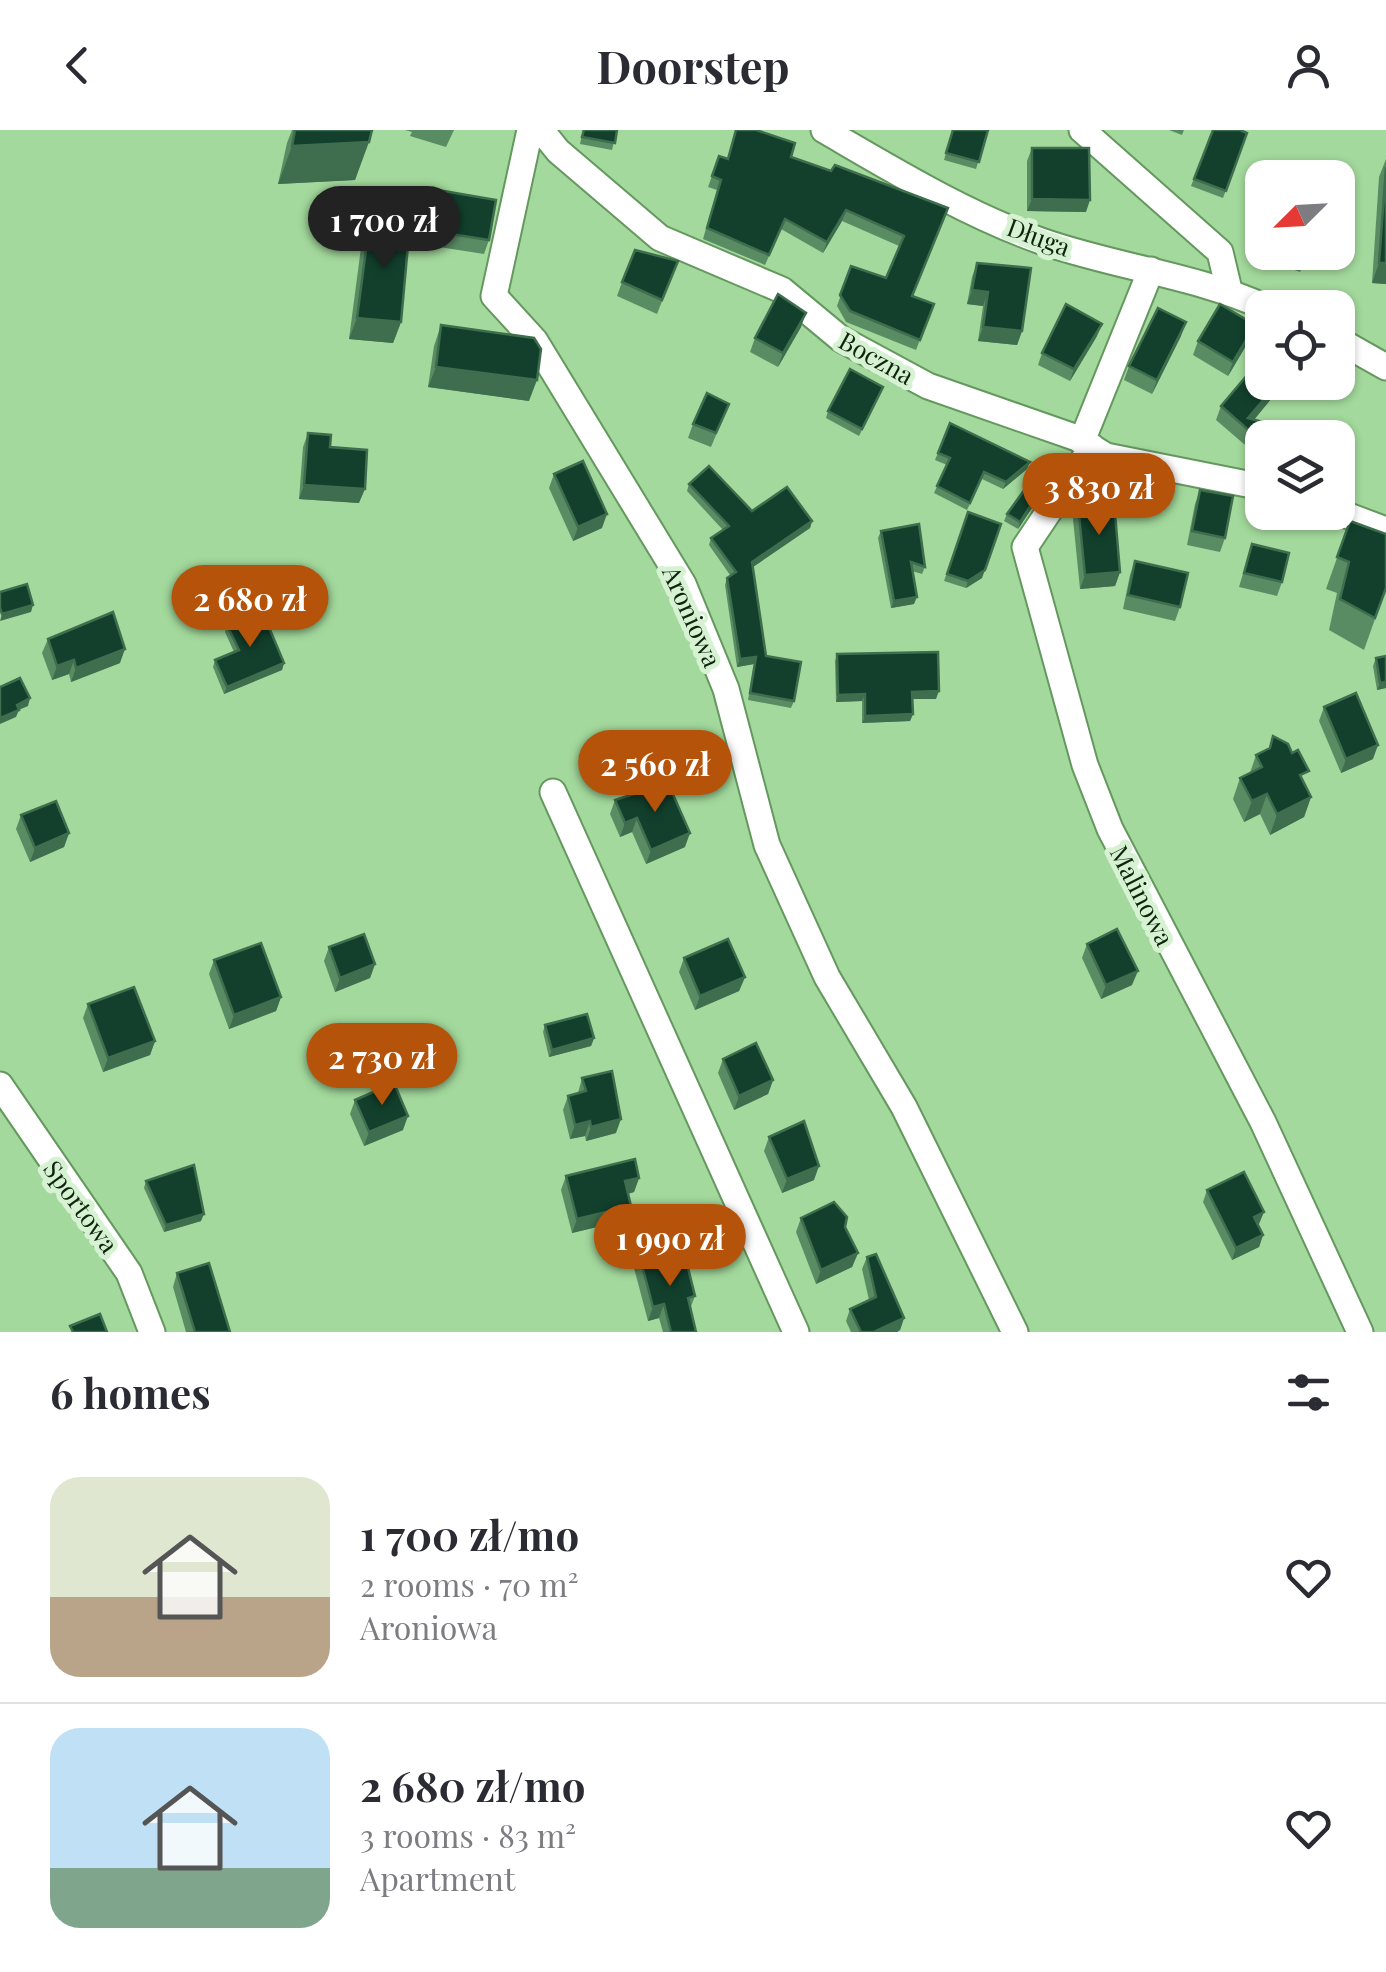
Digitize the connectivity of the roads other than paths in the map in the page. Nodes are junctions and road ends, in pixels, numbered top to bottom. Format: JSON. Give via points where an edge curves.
{"nodes":[{"id":1,"x":530,"y":130,"type":"edge"},
{"id":2,"x":541,"y":130,"type":"edge"},
{"id":3,"x":824,"y":130,"type":"edge"},
{"id":4,"x":1082,"y":130,"type":"edge"},
{"id":5,"x":1151,"y":270,"type":"junction"},
{"id":6,"x":1230,"y":290,"type":"junction"},
{"id":7,"x":1245,"y":297,"type":"edge"},
{"id":8,"x":1355,"y":349,"type":"edge"},
{"id":9,"x":1386,"y":366,"type":"edge"},
{"id":10,"x":1087,"y":444,"type":"junction"},
{"id":11,"x":1245,"y":484,"type":"edge"},
{"id":12,"x":1355,"y":518,"type":"edge"},
{"id":13,"x":1386,"y":530,"type":"edge"},
{"id":14,"x":553,"y":792,"type":"dead end"},
{"id":15,"x":0,"y":1085,"type":"edge"},
{"id":16,"x":152,"y":1332,"type":"edge"},
{"id":17,"x":796,"y":1332,"type":"edge"},
{"id":18,"x":1015,"y":1332,"type":"edge"},
{"id":19,"x":1360,"y":1332,"type":"edge"}],
"edges":[{"from":1,"to":18,"type":"street","name":"Aroniowa","via":[[494,296],[535,341],[682,584],[726,690],[767,845],[827,977],[904,1107]]},
{"from":2,"to":10,"type":"street","name":"Boczna","via":[[660,238],[782,290],[841,339],[928,386]]},
{"from":3,"to":5,"type":"street","name":"Długa","via":[[1041,241]]},
{"from":4,"to":6,"type":"street","via":[[1220,252]]},
{"from":5,"to":6,"type":"street","name":"Długa"},
{"from":5,"to":10,"type":"street","name":"Malinowa"},
{"from":6,"to":7,"type":"street","name":"Długa"},
{"from":8,"to":9,"type":"street"},
{"from":10,"to":11,"type":"street","name":"Boczna","via":[[1106,456]]},
{"from":10,"to":19,"type":"street","name":"Malinowa","via":[[1025,547],[1085,765]]},
{"from":12,"to":13,"type":"street"},
{"from":14,"to":17,"type":"street"},
{"from":15,"to":16,"type":"street","name":"Sportowa","via":[[129,1272]]}]}
